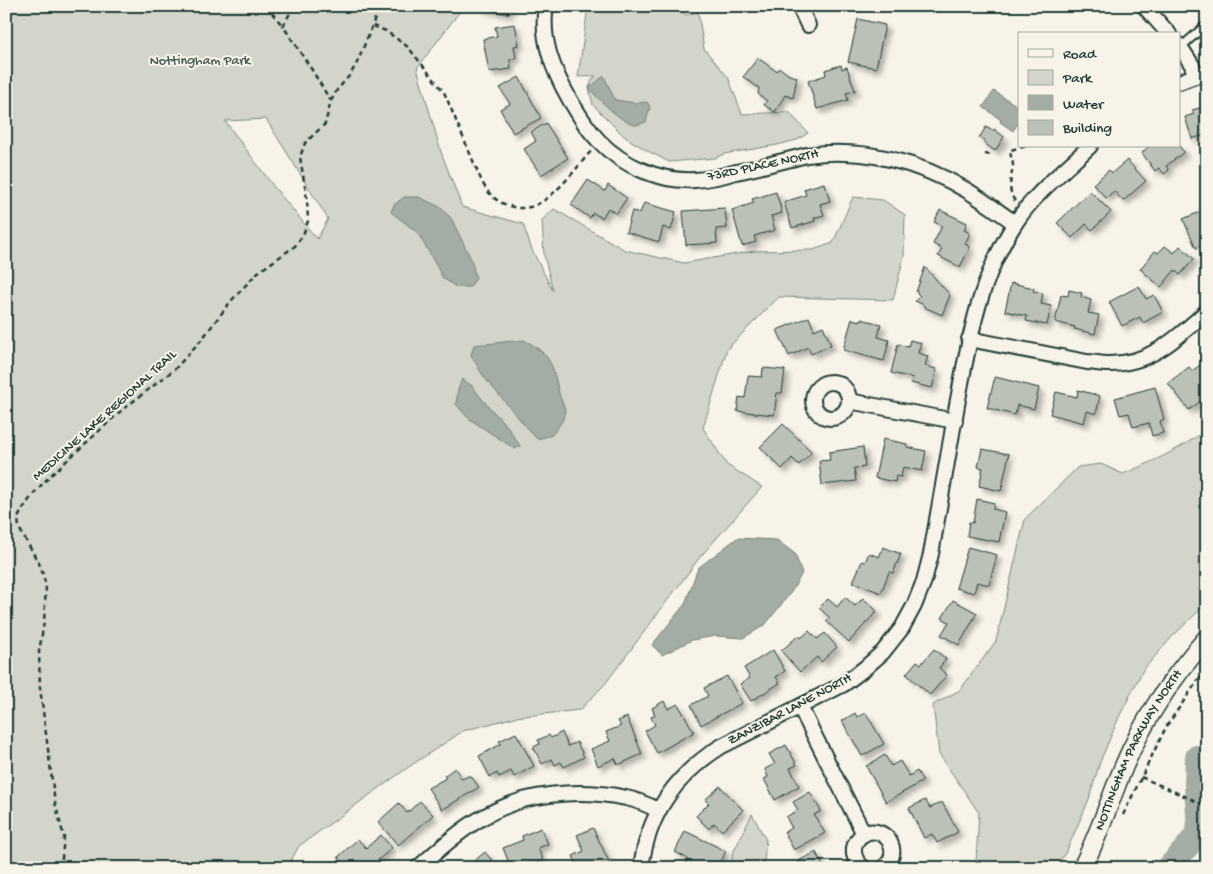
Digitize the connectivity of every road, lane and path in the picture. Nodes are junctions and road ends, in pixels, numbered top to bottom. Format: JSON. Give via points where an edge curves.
{"nodes":[{"id":1,"x":266,"y":6,"type":"edge"},
{"id":2,"x":294,"y":6,"type":"edge"},
{"id":3,"x":380,"y":6,"type":"edge"},
{"id":4,"x":546,"y":6,"type":"edge"},
{"id":5,"x":799,"y":6,"type":"edge"},
{"id":6,"x":1144,"y":6,"type":"edge"},
{"id":7,"x":1207,"y":24,"type":"edge"},
{"id":8,"x":808,"y":25,"type":"dead end"},
{"id":9,"x":283,"y":26,"type":"junction"},
{"id":10,"x":373,"y":26,"type":"junction"},
{"id":11,"x":1167,"y":32,"type":"edge"},
{"id":12,"x":1180,"y":46,"type":"edge"},
{"id":13,"x":1201,"y":74,"type":"edge"},
{"id":14,"x":1180,"y":82,"type":"edge"},
{"id":15,"x":331,"y":101,"type":"junction"},
{"id":16,"x":599,"y":141,"type":"junction"},
{"id":17,"x":1019,"y":148,"type":"edge"},
{"id":18,"x":1088,"y":148,"type":"edge"},
{"id":19,"x":985,"y":154,"type":"dead end"},
{"id":20,"x":992,"y":155,"type":"dead end"},
{"id":21,"x":1017,"y":202,"type":"dead end"},
{"id":22,"x":1015,"y":223,"type":"junction"},
{"id":23,"x":1207,"y":312,"type":"edge"},
{"id":24,"x":969,"y":340,"type":"junction"},
{"id":25,"x":848,"y":402,"type":"dead end"},
{"id":26,"x":954,"y":421,"type":"junction"},
{"id":27,"x":1207,"y":638,"type":"edge"},
{"id":28,"x":1207,"y":667,"type":"edge"},
{"id":29,"x":800,"y":707,"type":"junction"},
{"id":30,"x":1141,"y":777,"type":"junction"},
{"id":31,"x":1207,"y":806,"type":"edge"},
{"id":32,"x":658,"y":810,"type":"junction"},
{"id":33,"x":1122,"y":816,"type":"dead end"},
{"id":34,"x":864,"y":834,"type":"junction"},
{"id":35,"x":61,"y":868,"type":"edge"},
{"id":36,"x":418,"y":868,"type":"edge"},
{"id":37,"x":641,"y":868,"type":"edge"},
{"id":38,"x":864,"y":868,"type":"edge"},
{"id":39,"x":883,"y":868,"type":"edge"},
{"id":40,"x":1082,"y":868,"type":"edge"}],
"edges":[{"from":1,"to":9,"type":"path"},
{"from":2,"to":9,"type":"path"},
{"from":3,"to":10,"type":"path","name":"MEDICINE LAKE REGIONAL TRAIL"},
{"from":4,"to":16,"type":"street","name":"73RD PLACE NORTH","via":[[544,30],[552,65],[579,115]]},
{"from":5,"to":8,"type":"street"},
{"from":6,"to":11,"type":"street"},
{"from":7,"to":12,"type":"lane"},
{"from":9,"to":15,"type":"path"},
{"from":10,"to":15,"type":"path","name":"MEDICINE LAKE REGIONAL TRAIL","via":[[358,61]]},
{"from":10,"to":16,"type":"path","via":[[408,47],[444,92],[486,190],[502,204],[520,208],[540,203],[564,182]]},
{"from":12,"to":13,"type":"street"},
{"from":13,"to":14,"type":"street"},
{"from":15,"to":35,"type":"path","name":"MEDICINE LAKE REGIONAL TRAIL","via":[[325,124],[305,144],[300,157],[308,214],[304,235],[295,246],[257,274],[230,302],[175,369],[122,410],[52,475],[18,518],[19,528],[39,562],[46,586],[39,652],[40,688],[55,803],[64,838]]},
{"from":16,"to":22,"type":"street","name":"73RD PLACE NORTH","via":[[615,155],[654,175],[694,180],[822,153],[900,160],[947,179]]},
{"from":17,"to":21,"type":"path","via":[[1010,150],[1013,166],[1010,191]]},
{"from":18,"to":22,"type":"street","name":"ZANZIBAR LANE NORTH","via":[[1043,190]]},
{"from":19,"to":20,"type":"path"},
{"from":22,"to":24,"type":"street","name":"ZANZIBAR LANE NORTH","via":[[987,278]]},
{"from":23,"to":24,"type":"street","via":[[1155,353],[1117,363],[1087,362]]},
{"from":24,"to":26,"type":"street","name":"ZANZIBAR LANE NORTH"},
{"from":25,"to":26,"type":"street"},
{"from":26,"to":29,"type":"street","name":"ZANZIBAR LANE NORTH","via":[[931,554],[914,606],[902,628],[866,668],[844,684]]},
{"from":27,"to":40,"type":"street","name":"NOTTINGHAM PARKWAY NORTH","via":[[1181,668],[1147,719],[1124,765]]},
{"from":28,"to":30,"type":"path","via":[[1166,727]]},
{"from":29,"to":32,"type":"street","name":"ZANZIBAR LANE NORTH","via":[[704,758],[688,771]]},
{"from":29,"to":34,"type":"street"},
{"from":30,"to":31,"type":"path"},
{"from":30,"to":33,"type":"path"},
{"from":32,"to":36,"type":"street","via":[[627,798],[604,795],[566,794],[522,801],[500,809],[456,834]]},
{"from":32,"to":37,"type":"street","name":"ZANZIBAR LANE NORTH","via":[[643,852]]},
{"from":34,"to":38,"type":"street","via":[[859,837],[854,850],[855,857]]},
{"from":34,"to":39,"type":"street","via":[[880,832],[889,840],[893,852]]}]}
